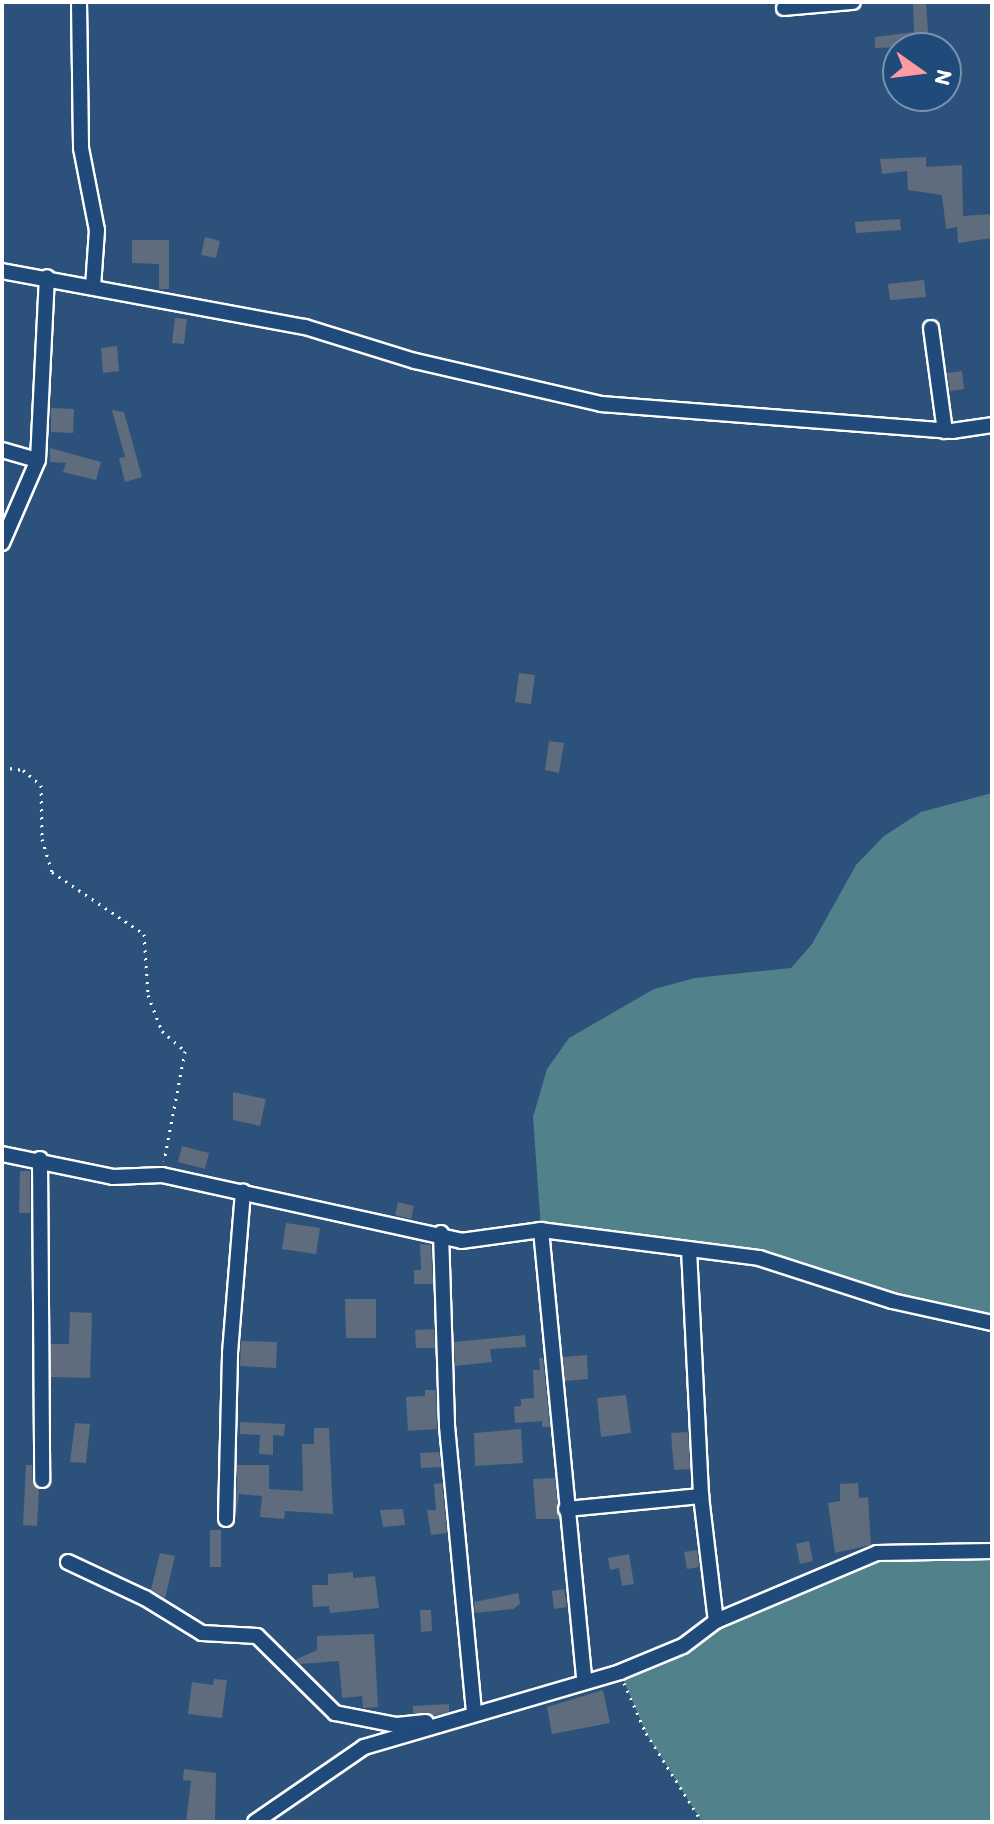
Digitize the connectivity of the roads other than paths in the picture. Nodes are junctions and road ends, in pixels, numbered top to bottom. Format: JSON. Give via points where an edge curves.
{"nodes":[{"id":1,"x":79,"y":2,"type":"edge"},
{"id":2,"x":853,"y":2,"type":"edge"},
{"id":3,"x":784,"y":8,"type":"dead end"},
{"id":4,"x":2,"y":271,"type":"edge"},
{"id":5,"x":47,"y":277,"type":"junction"},
{"id":6,"x":93,"y":287,"type":"junction"},
{"id":7,"x":931,"y":328,"type":"dead end"},
{"id":8,"x":992,"y":425,"type":"edge"},
{"id":9,"x":945,"y":431,"type":"junction"},
{"id":10,"x":2,"y":450,"type":"edge"},
{"id":11,"x":38,"y":460,"type":"junction"},
{"id":12,"x":2,"y":543,"type":"edge"},
{"id":13,"x":2,"y":1154,"type":"edge"},
{"id":14,"x":40,"y":1159,"type":"junction"},
{"id":15,"x":243,"y":1192,"type":"junction"},
{"id":16,"x":541,"y":1230,"type":"junction"},
{"id":17,"x":441,"y":1233,"type":"junction"},
{"id":18,"x":689,"y":1249,"type":"junction"},
{"id":19,"x":992,"y":1323,"type":"edge"},
{"id":20,"x":42,"y":1480,"type":"dead end"},
{"id":21,"x":701,"y":1496,"type":"junction"},
{"id":22,"x":566,"y":1509,"type":"junction"},
{"id":23,"x":226,"y":1519,"type":"dead end"},
{"id":24,"x":992,"y":1551,"type":"edge"},
{"id":25,"x":68,"y":1562,"type":"dead end"},
{"id":26,"x":716,"y":1621,"type":"junction"},
{"id":27,"x":584,"y":1679,"type":"junction"},
{"id":28,"x":474,"y":1714,"type":"junction"},
{"id":29,"x":255,"y":1822,"type":"edge"}],
"edges":[{"from":1,"to":6,"type":"street","via":[[81,148],[97,230]]},
{"from":2,"to":3,"type":"street"},
{"from":4,"to":5,"type":"street"},
{"from":5,"to":6,"type":"street"},
{"from":5,"to":11,"type":"street"},
{"from":6,"to":9,"type":"street","via":[[305,327],[415,361],[601,404]]},
{"from":7,"to":9,"type":"street"},
{"from":8,"to":9,"type":"street"},
{"from":10,"to":11,"type":"street"},
{"from":11,"to":12,"type":"street"},
{"from":13,"to":14,"type":"street"},
{"from":14,"to":15,"type":"street","via":[[113,1177],[162,1175]]},
{"from":14,"to":20,"type":"street"},
{"from":15,"to":17,"type":"street"},
{"from":15,"to":23,"type":"street","via":[[230,1353]]},
{"from":16,"to":17,"type":"street","via":[[461,1241]]},
{"from":16,"to":18,"type":"street"},
{"from":16,"to":22,"type":"street"},
{"from":17,"to":28,"type":"street","via":[[447,1426]]},
{"from":18,"to":19,"type":"street","via":[[759,1258],[892,1301]]},
{"from":18,"to":21,"type":"street"},
{"from":21,"to":22,"type":"street"},
{"from":21,"to":26,"type":"street"},
{"from":22,"to":27,"type":"street"},
{"from":24,"to":26,"type":"street","via":[[877,1553]]},
{"from":25,"to":28,"type":"street","via":[[145,1598],[202,1633],[257,1636],[335,1713],[397,1725]]},
{"from":26,"to":27,"type":"street","via":[[683,1646],[620,1672]]},
{"from":27,"to":28,"type":"street"},
{"from":28,"to":29,"type":"street","via":[[364,1747]]}]}
